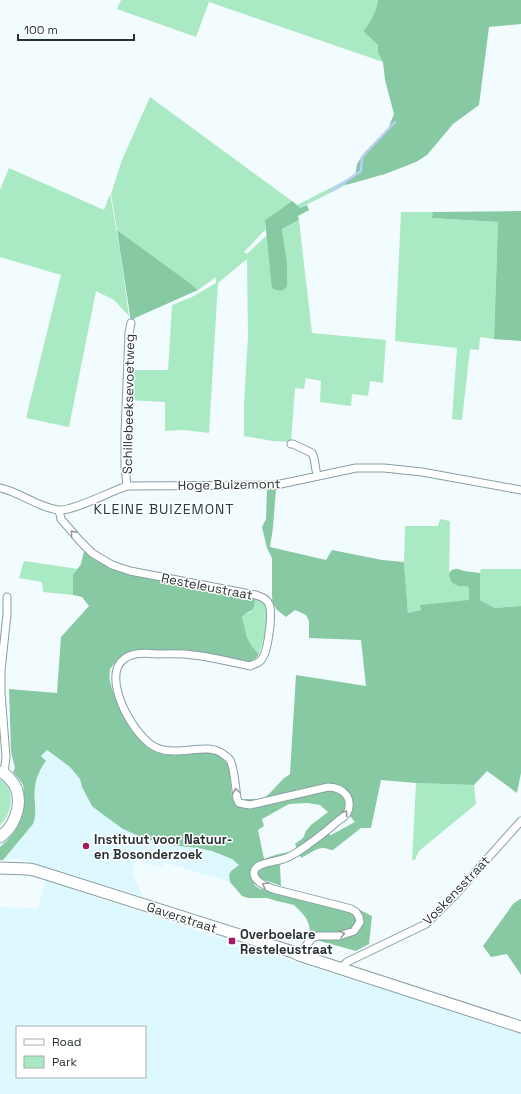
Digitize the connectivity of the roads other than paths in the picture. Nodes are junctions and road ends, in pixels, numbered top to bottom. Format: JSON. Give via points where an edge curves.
{"nodes":[{"id":1,"x":131,"y":323,"type":"dead end"},
{"id":2,"x":291,"y":444,"type":"dead end"},
{"id":3,"x":317,"y":476,"type":"junction"},
{"id":4,"x":127,"y":486,"type":"junction"},
{"id":5,"x":0,"y":488,"type":"edge"},
{"id":6,"x":521,"y":490,"type":"edge"},
{"id":7,"x":59,"y":510,"type":"junction"},
{"id":8,"x":7,"y":597,"type":"dead end"},
{"id":9,"x":2,"y":772,"type":"edge"},
{"id":10,"x":521,"y":821,"type":"edge"},
{"id":11,"x":0,"y":838,"type":"edge"},
{"id":12,"x":0,"y":868,"type":"edge"},
{"id":13,"x":299,"y":955,"type":"junction"},
{"id":14,"x":340,"y":969,"type":"junction"},
{"id":15,"x":521,"y":1027,"type":"edge"}],
"edges":[{"from":1,"to":4,"type":"street","name":"Schillebeeksevoetweg","via":[[126,417]]},
{"from":2,"to":3,"type":"street","via":[[312,453]]},
{"from":3,"to":4,"type":"street","name":"Hoge Buizemont","via":[[276,485]]},
{"from":3,"to":6,"type":"street","name":"Hoge Buizemont","via":[[356,468],[384,468],[422,472]]},
{"from":4,"to":7,"type":"street","name":"Hoge Buizemont","via":[[74,507]]},
{"from":5,"to":7,"type":"street"},
{"from":13,"to":7,"type":"street","name":"Resteleustraat","one_way":true,"via":[[312,938],[339,936],[354,931],[360,922],[359,917],[356,912],[346,907],[269,888],[256,879],[254,871],[262,864],[285,859],[331,827],[349,808],[346,796],[337,788],[328,787],[250,805],[239,803],[230,761],[211,749],[172,751],[150,743],[126,713],[117,690],[116,671],[119,664],[124,658],[134,654],[192,655],[250,666],[261,661],[265,655],[270,622],[266,599],[112,565],[92,553],[80,541],[61,520]]},
{"from":8,"to":9,"type":"street","via":[[1,693],[6,757]]},
{"from":9,"to":11,"type":"street","via":[[14,784],[18,800],[16,816]]},
{"from":10,"to":14,"type":"street","name":"Voskensstraat","via":[[426,924],[348,962]]},
{"from":12,"to":13,"type":"street","name":"Gaverstraat","via":[[34,870]]},
{"from":13,"to":14,"type":"street","name":"Gaverstraat"},
{"from":14,"to":15,"type":"street","name":"Gaverstraat"}]}
